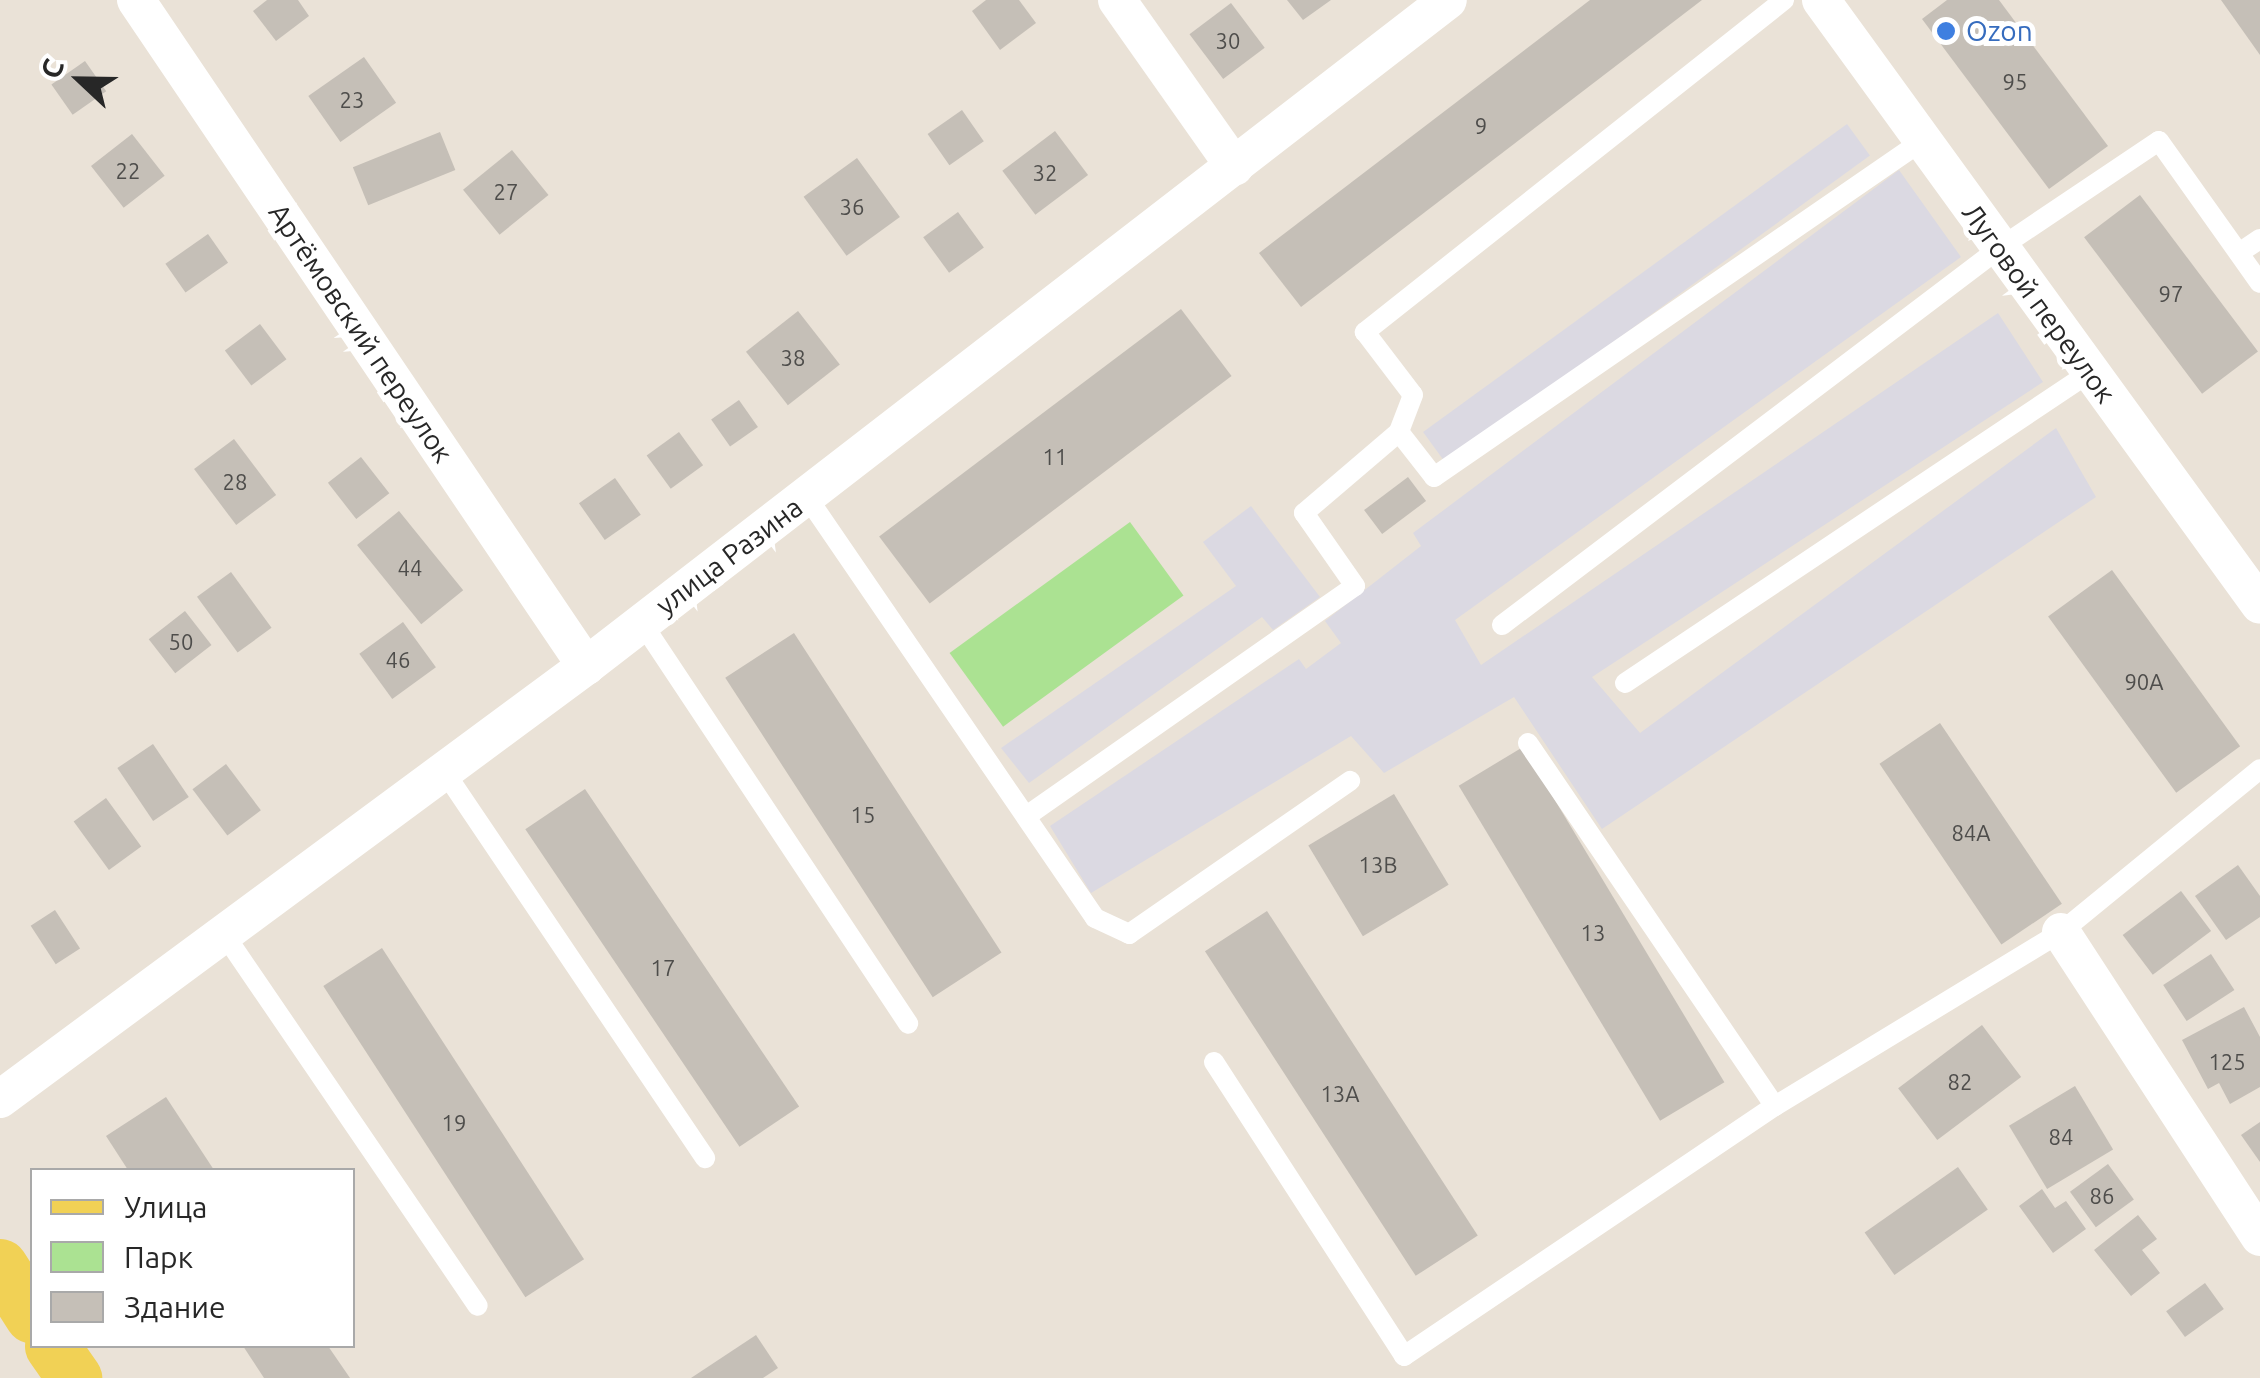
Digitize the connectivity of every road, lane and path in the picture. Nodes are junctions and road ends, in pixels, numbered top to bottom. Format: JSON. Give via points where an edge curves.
{"nodes":[{"id":1,"x":136,"y":0,"type":"edge"},
{"id":2,"x":1116,"y":0,"type":"edge"},
{"id":3,"x":1448,"y":0,"type":"edge"},
{"id":4,"x":1784,"y":0,"type":"edge"},
{"id":5,"x":1821,"y":0,"type":"edge"},
{"id":6,"x":1919,"y":144,"type":"junction"},
{"id":7,"x":1236,"y":167,"type":"junction"},
{"id":8,"x":2260,"y":239,"type":"edge"},
{"id":9,"x":2001,"y":247,"type":"junction"},
{"id":10,"x":2239,"y":253,"type":"junction"},
{"id":11,"x":2260,"y":283,"type":"edge"},
{"id":12,"x":2089,"y":372,"type":"junction"},
{"id":13,"x":1400,"y":432,"type":"junction"},
{"id":14,"x":807,"y":496,"type":"junction"},
{"id":15,"x":2260,"y":605,"type":"edge"},
{"id":16,"x":642,"y":623,"type":"junction"},
{"id":17,"x":1502,"y":625,"type":"dead end"},
{"id":18,"x":586,"y":666,"type":"junction"},
{"id":19,"x":1625,"y":683,"type":"dead end"},
{"id":20,"x":1528,"y":743,"type":"dead end"},
{"id":21,"x":2260,"y":770,"type":"edge"},
{"id":22,"x":444,"y":771,"type":"junction"},
{"id":23,"x":1350,"y":781,"type":"dead end"},
{"id":24,"x":1028,"y":815,"type":"junction"},
{"id":25,"x":2061,"y":932,"type":"junction"},
{"id":26,"x":224,"y":934,"type":"junction"},
{"id":27,"x":908,"y":1024,"type":"dead end"},
{"id":28,"x":1214,"y":1062,"type":"dead end"},
{"id":29,"x":0,"y":1099,"type":"edge"},
{"id":30,"x":1775,"y":1106,"type":"junction"},
{"id":31,"x":705,"y":1158,"type":"dead end"},
{"id":32,"x":2260,"y":1237,"type":"edge"},
{"id":33,"x":0,"y":1266,"type":"edge"},
{"id":34,"x":478,"y":1306,"type":"dead end"},
{"id":35,"x":30,"y":1313,"type":"edge"},
{"id":36,"x":53,"y":1348,"type":"edge"},
{"id":37,"x":74,"y":1378,"type":"edge"}],
"edges":[{"from":1,"to":18,"type":"street","name":"Артёмовский переулок"},
{"from":2,"to":7,"type":"street"},
{"from":3,"to":7,"type":"street","name":"улица Разина"},
{"from":4,"to":13,"type":"lane","via":[[1365,332],[1413,395]]},
{"from":5,"to":6,"type":"street","name":"Луговой переулок"},
{"from":6,"to":9,"type":"street","name":"Луговой переулок"},
{"from":6,"to":13,"type":"lane","via":[[1434,477]]},
{"from":7,"to":14,"type":"street","name":"улица Разина"},
{"from":8,"to":10,"type":"lane"},
{"from":9,"to":10,"type":"lane","via":[[2159,141]]},
{"from":9,"to":12,"type":"street","name":"Луговой переулок"},
{"from":9,"to":17,"type":"lane"},
{"from":10,"to":11,"type":"lane"},
{"from":12,"to":15,"type":"street","name":"Луговой переулок"},
{"from":12,"to":19,"type":"lane"},
{"from":13,"to":24,"type":"lane","via":[[1304,513],[1355,586]]},
{"from":14,"to":16,"type":"street","name":"улица Разина"},
{"from":14,"to":24,"type":"lane"},
{"from":16,"to":18,"type":"street","name":"улица Разина"},
{"from":16,"to":27,"type":"lane"},
{"from":18,"to":22,"type":"street","name":"улица Разина"},
{"from":20,"to":30,"type":"lane"},
{"from":21,"to":25,"type":"lane"},
{"from":22,"to":26,"type":"street","name":"улица Разина"},
{"from":22,"to":31,"type":"lane"},
{"from":23,"to":24,"type":"lane","via":[[1129,934],[1095,918]]},
{"from":25,"to":30,"type":"lane"},
{"from":25,"to":32,"type":"street"},
{"from":26,"to":29,"type":"street","name":"улица Разина"},
{"from":26,"to":34,"type":"lane"},
{"from":28,"to":30,"type":"lane","via":[[1404,1356]]},
{"from":33,"to":35,"type":"main road"},
{"from":36,"to":37,"type":"main road"}]}
